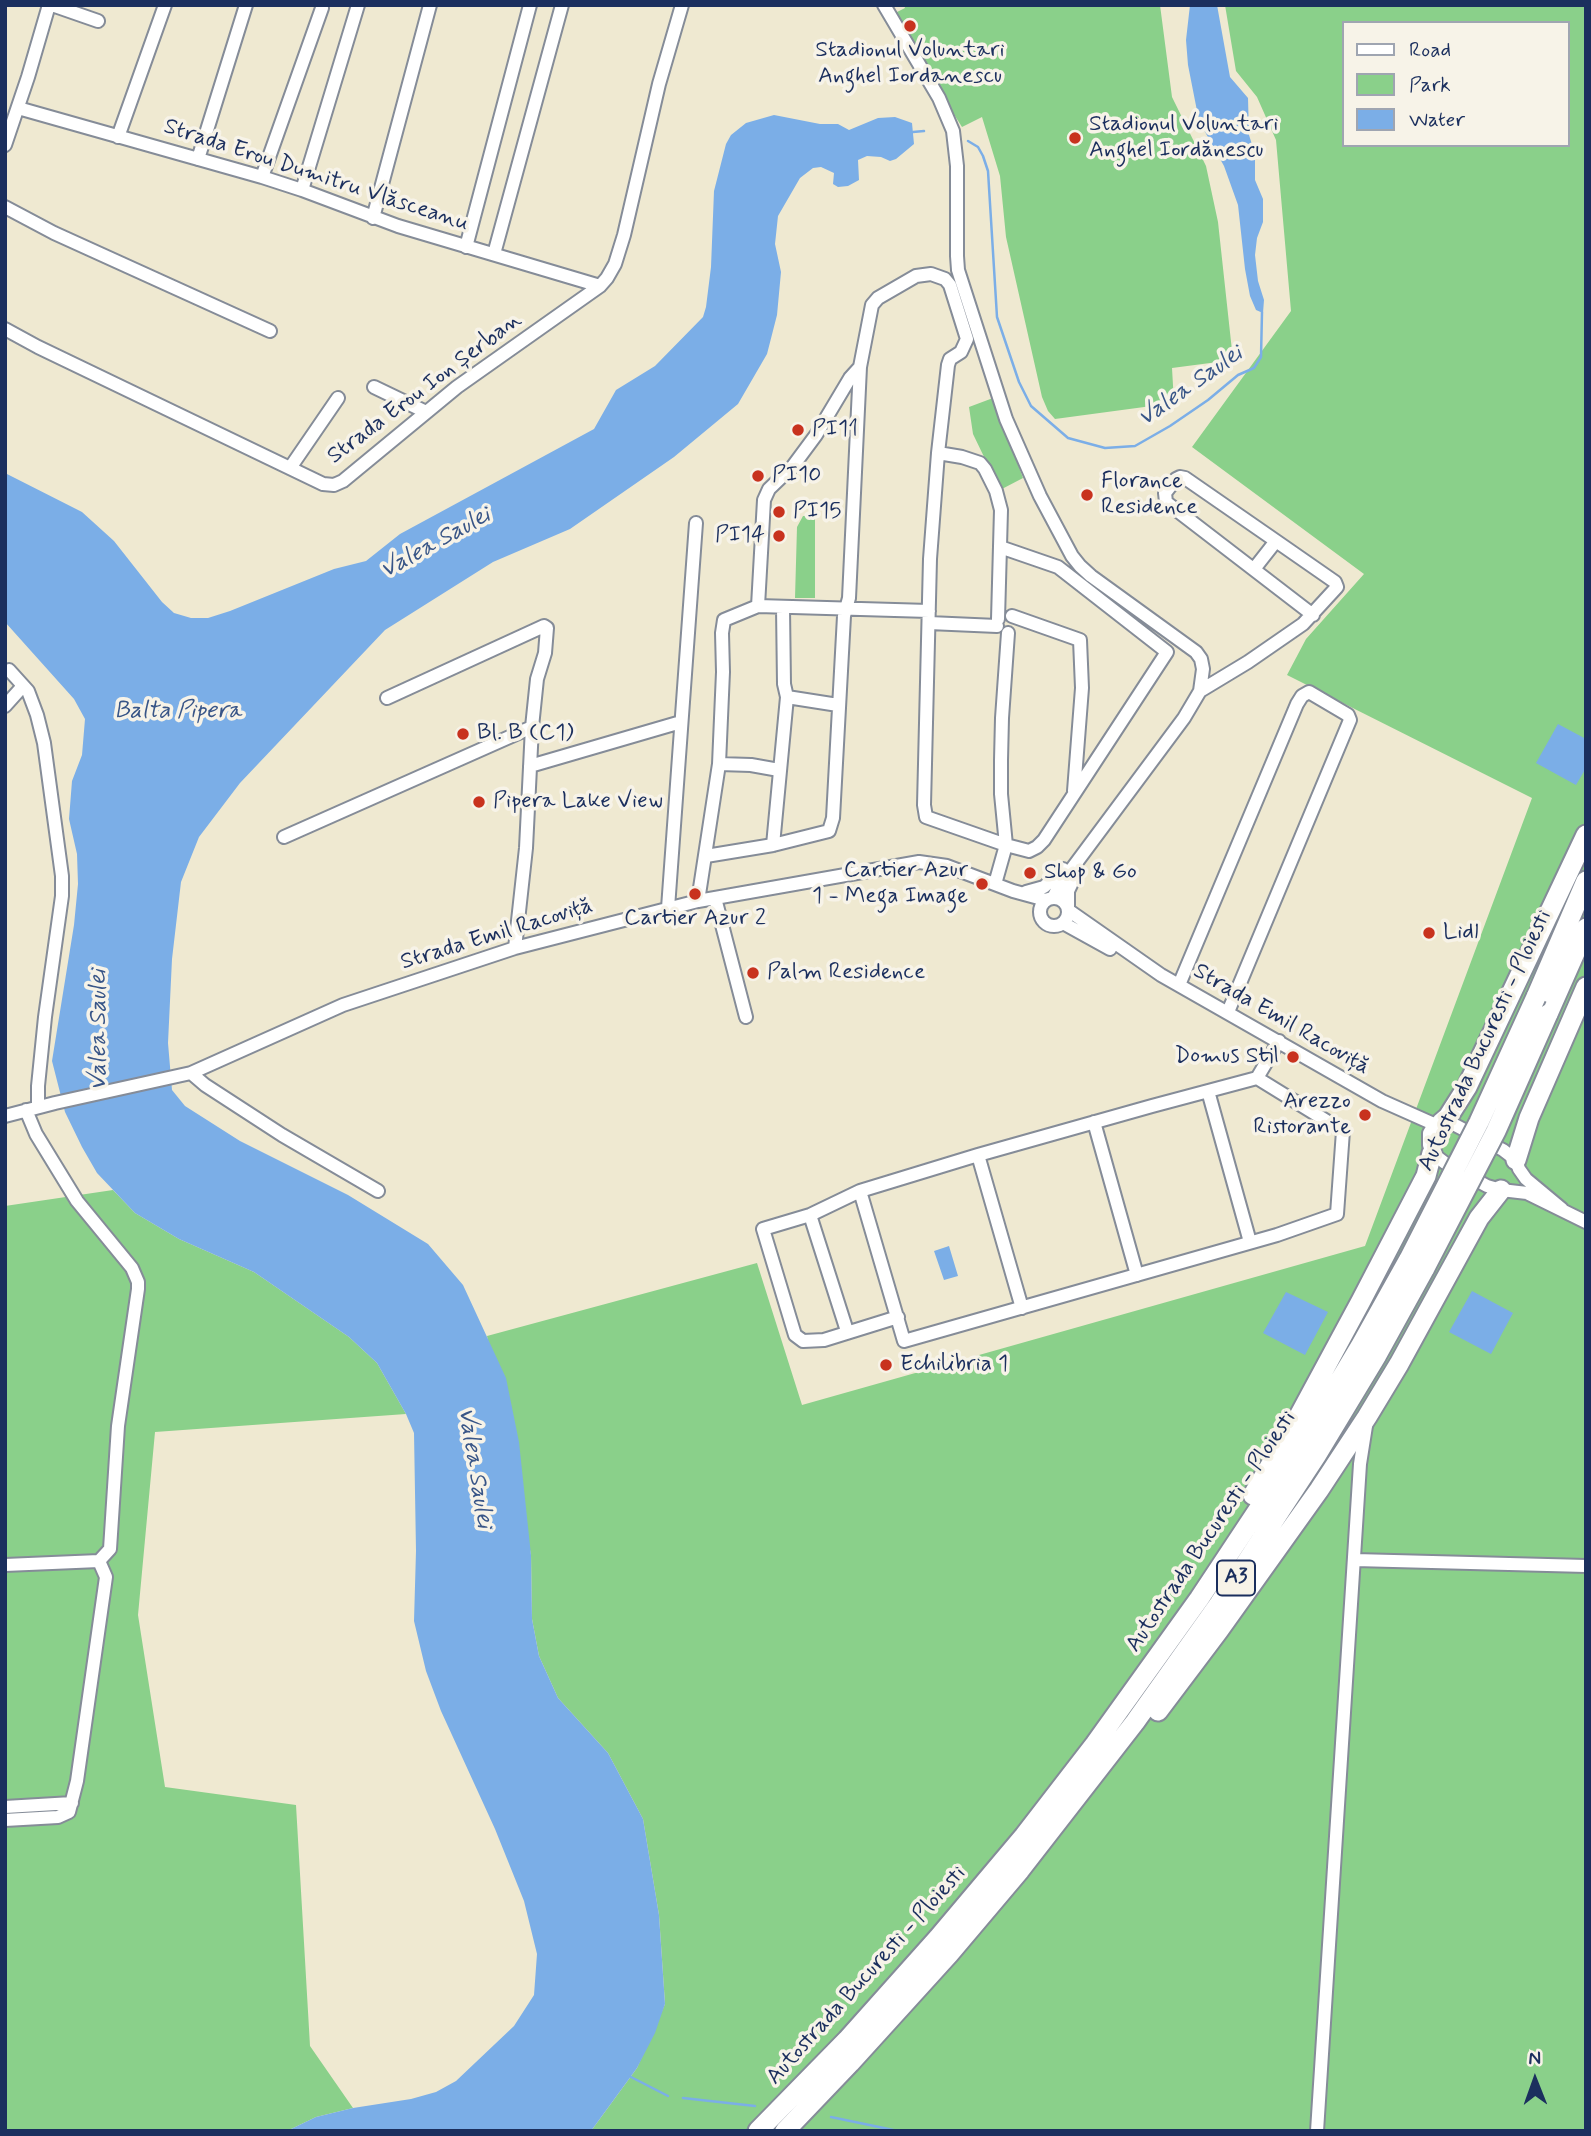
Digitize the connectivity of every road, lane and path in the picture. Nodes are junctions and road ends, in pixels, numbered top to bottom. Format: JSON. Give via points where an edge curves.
{"nodes":[{"id":1,"x":50,"y":5,"type":"edge"},
{"id":2,"x":165,"y":5,"type":"edge"},
{"id":3,"x":246,"y":5,"type":"edge"},
{"id":4,"x":358,"y":5,"type":"edge"},
{"id":5,"x":430,"y":5,"type":"edge"},
{"id":6,"x":530,"y":5,"type":"edge"},
{"id":7,"x":562,"y":5,"type":"edge"},
{"id":8,"x":682,"y":5,"type":"edge"},
{"id":9,"x":884,"y":5,"type":"edge"},
{"id":10,"x":322,"y":8,"type":"dead end"},
{"id":11,"x":98,"y":20,"type":"dead end"},
{"id":12,"x":18,"y":108,"type":"junction"},
{"id":13,"x":118,"y":136,"type":"junction"},
{"id":14,"x":5,"y":145,"type":"edge"},
{"id":15,"x":198,"y":159,"type":"junction"},
{"id":16,"x":262,"y":177,"type":"junction"},
{"id":17,"x":302,"y":190,"type":"junction"},
{"id":18,"x":5,"y":207,"type":"edge"},
{"id":19,"x":373,"y":218,"type":"junction"},
{"id":20,"x":466,"y":247,"type":"junction"},
{"id":21,"x":494,"y":254,"type":"junction"},
{"id":22,"x":600,"y":286,"type":"junction"},
{"id":23,"x":5,"y":329,"type":"edge"},
{"id":24,"x":270,"y":331,"type":"dead end"},
{"id":25,"x":860,"y":367,"type":"junction"},
{"id":26,"x":374,"y":387,"type":"dead end"},
{"id":27,"x":338,"y":398,"type":"dead end"},
{"id":28,"x":426,"y":412,"type":"junction"},
{"id":29,"x":938,"y":453,"type":"junction"},
{"id":30,"x":290,"y":468,"type":"junction"},
{"id":31,"x":696,"y":523,"type":"dead end"},
{"id":32,"x":1276,"y":541,"type":"junction"},
{"id":33,"x":999,"y":547,"type":"junction"},
{"id":34,"x":1254,"y":569,"type":"junction"},
{"id":35,"x":758,"y":606,"type":"junction"},
{"id":36,"x":783,"y":608,"type":"junction"},
{"id":37,"x":846,"y":609,"type":"junction"},
{"id":38,"x":1313,"y":615,"type":"junction"},
{"id":39,"x":929,"y":617,"type":"junction"},
{"id":40,"x":1001,"y":626,"type":"junction"},
{"id":41,"x":9,"y":670,"type":"dead end"},
{"id":42,"x":23,"y":686,"type":"junction"},
{"id":43,"x":1200,"y":691,"type":"junction"},
{"id":44,"x":787,"y":697,"type":"junction"},
{"id":45,"x":387,"y":698,"type":"dead end"},
{"id":46,"x":838,"y":705,"type":"junction"},
{"id":47,"x":5,"y":706,"type":"edge"},
{"id":48,"x":681,"y":722,"type":"junction"},
{"id":49,"x":532,"y":727,"type":"junction"},
{"id":50,"x":719,"y":764,"type":"junction"},
{"id":51,"x":530,"y":766,"type":"junction"},
{"id":52,"x":779,"y":770,"type":"junction"},
{"id":53,"x":1074,"y":795,"type":"junction"},
{"id":54,"x":1116,"y":811,"type":"junction"},
{"id":55,"x":1586,"y":835,"type":"edge"},
{"id":56,"x":284,"y":837,"type":"dead end"},
{"id":57,"x":773,"y":845,"type":"junction"},
{"id":58,"x":1006,"y":845,"type":"junction"},
{"id":59,"x":706,"y":856,"type":"junction"},
{"id":60,"x":1586,"y":881,"type":"edge"},
{"id":61,"x":995,"y":884,"type":"junction"},
{"id":62,"x":1018,"y":891,"type":"junction"},
{"id":63,"x":715,"y":898,"type":"junction"},
{"id":64,"x":698,"y":901,"type":"junction"},
{"id":65,"x":1047,"y":902,"type":"junction"},
{"id":66,"x":668,"y":908,"type":"junction"},
{"id":67,"x":1066,"y":914,"type":"junction"},
{"id":68,"x":1586,"y":928,"type":"edge"},
{"id":69,"x":515,"y":948,"type":"junction"},
{"id":70,"x":1179,"y":985,"type":"junction"},
{"id":71,"x":1586,"y":987,"type":"edge"},
{"id":72,"x":1228,"y":1012,"type":"junction"},
{"id":73,"x":746,"y":1017,"type":"dead end"},
{"id":74,"x":1279,"y":1041,"type":"junction"},
{"id":75,"x":191,"y":1073,"type":"junction"},
{"id":76,"x":1259,"y":1076,"type":"junction"},
{"id":77,"x":1208,"y":1091,"type":"junction"},
{"id":78,"x":1381,"y":1101,"type":"junction"},
{"id":79,"x":32,"y":1109,"type":"junction"},
{"id":80,"x":5,"y":1116,"type":"edge"},
{"id":81,"x":1094,"y":1122,"type":"junction"},
{"id":82,"x":1439,"y":1124,"type":"junction"},
{"id":83,"x":1430,"y":1146,"type":"junction"},
{"id":84,"x":978,"y":1155,"type":"junction"},
{"id":85,"x":1517,"y":1165,"type":"junction"},
{"id":86,"x":1504,"y":1190,"type":"junction"},
{"id":87,"x":378,"y":1191,"type":"dead end"},
{"id":88,"x":860,"y":1191,"type":"junction"},
{"id":89,"x":1562,"y":1209,"type":"junction"},
{"id":90,"x":810,"y":1215,"type":"junction"},
{"id":91,"x":1586,"y":1222,"type":"edge"},
{"id":92,"x":1251,"y":1242,"type":"junction"},
{"id":93,"x":1417,"y":1264,"type":"junction"},
{"id":94,"x":1137,"y":1275,"type":"junction"},
{"id":95,"x":1022,"y":1308,"type":"junction"},
{"id":96,"x":898,"y":1317,"type":"junction"},
{"id":97,"x":847,"y":1331,"type":"junction"},
{"id":98,"x":1367,"y":1417,"type":"junction"},
{"id":99,"x":1355,"y":1560,"type":"junction"},
{"id":100,"x":99,"y":1561,"type":"junction"},
{"id":101,"x":5,"y":1565,"type":"edge"},
{"id":102,"x":1586,"y":1566,"type":"edge"},
{"id":103,"x":1115,"y":1718,"type":"junction"},
{"id":104,"x":72,"y":1803,"type":"junction"},
{"id":105,"x":5,"y":1807,"type":"edge"},
{"id":106,"x":5,"y":1820,"type":"edge"},
{"id":107,"x":1020,"y":1870,"type":"junction"},
{"id":108,"x":758,"y":2131,"type":"edge"},
{"id":109,"x":785,"y":2131,"type":"edge"},
{"id":110,"x":1317,"y":2131,"type":"edge"}],
"edges":[{"from":1,"to":11,"type":"street"},
{"from":1,"to":12,"type":"street"},
{"from":2,"to":13,"type":"street"},
{"from":3,"to":15,"type":"street"},
{"from":4,"to":17,"type":"street"},
{"from":5,"to":19,"type":"street"},
{"from":6,"to":20,"type":"street"},
{"from":7,"to":21,"type":"street"},
{"from":8,"to":22,"type":"street","name":"Strada Erou Ion Șerban","via":[[624,235],[612,270]]},
{"from":9,"to":43,"type":"street","via":[[950,123],[957,166],[958,270],[1006,419],[1040,496],[1080,566],[1196,652],[1203,669]]},
{"from":10,"to":16,"type":"street"},
{"from":12,"to":13,"type":"street","name":"Strada Erou Dumitru Vlăsceanu"},
{"from":12,"to":14,"type":"street"},
{"from":13,"to":15,"type":"street","name":"Strada Erou Dumitru Vlăsceanu"},
{"from":15,"to":16,"type":"street","name":"Strada Erou Dumitru Vlăsceanu"},
{"from":16,"to":17,"type":"street","name":"Strada Erou Dumitru Vlăsceanu"},
{"from":17,"to":19,"type":"street","name":"Strada Erou Dumitru Vlăsceanu"},
{"from":18,"to":24,"type":"street"},
{"from":19,"to":20,"type":"street","name":"Strada Erou Dumitru Vlăsceanu"},
{"from":20,"to":21,"type":"street","name":"Strada Erou Dumitru Vlăsceanu"},
{"from":21,"to":22,"type":"street","name":"Strada Erou Dumitru Vlăsceanu"},
{"from":22,"to":28,"type":"street","name":"Strada Erou Ion Șerban"},
{"from":23,"to":30,"type":"street","name":"Strada Erou Ion Șerban"},
{"from":25,"to":29,"type":"street","via":[[869,316],[878,298],[916,276],[931,274],[945,279],[967,339],[947,365]]},
{"from":25,"to":35,"type":"street","via":[[816,435],[764,500]]},
{"from":25,"to":37,"type":"street"},
{"from":26,"to":28,"type":"street"},
{"from":27,"to":30,"type":"street"},
{"from":28,"to":30,"type":"street","name":"Strada Erou Ion Șerban","via":[[334,485]]},
{"from":29,"to":33,"type":"street","via":[[970,459],[985,469],[1001,510]]},
{"from":29,"to":39,"type":"street"},
{"from":31,"to":48,"type":"street"},
{"from":32,"to":34,"type":"street"},
{"from":32,"to":34,"type":"street","via":[[1185,478],[1176,479],[1165,493],[1166,502]]},
{"from":32,"to":38,"type":"street","via":[[1338,587]]},
{"from":33,"to":40,"type":"street"},
{"from":33,"to":53,"type":"street","via":[[1058,567],[1167,652]]},
{"from":34,"to":38,"type":"street"},
{"from":35,"to":36,"type":"street"},
{"from":35,"to":50,"type":"street","via":[[724,620]]},
{"from":36,"to":37,"type":"street"},
{"from":36,"to":44,"type":"street"},
{"from":37,"to":39,"type":"street"},
{"from":37,"to":46,"type":"street"},
{"from":38,"to":43,"type":"street"},
{"from":39,"to":40,"type":"street"},
{"from":39,"to":58,"type":"street","via":[[926,817]]},
{"from":40,"to":53,"type":"street","via":[[1015,628],[1012,617],[1080,640],[1082,688]]},
{"from":40,"to":58,"type":"street","via":[[1001,794]]},
{"from":41,"to":42,"type":"street"},
{"from":42,"to":47,"type":"street"},
{"from":42,"to":79,"type":"street","via":[[44,743],[62,876]]},
{"from":43,"to":54,"type":"street"},
{"from":44,"to":46,"type":"street"},
{"from":44,"to":52,"type":"street"},
{"from":45,"to":49,"type":"street","via":[[544,626],[545,653],[537,678]]},
{"from":46,"to":57,"type":"street","via":[[829,831]]},
{"from":48,"to":51,"type":"street"},
{"from":48,"to":66,"type":"street"},
{"from":49,"to":51,"type":"street"},
{"from":49,"to":56,"type":"street"},
{"from":50,"to":52,"type":"street"},
{"from":50,"to":59,"type":"street"},
{"from":51,"to":69,"type":"street"},
{"from":52,"to":57,"type":"street"},
{"from":53,"to":58,"type":"street","via":[[1037,847],[1030,851]]},
{"from":54,"to":62,"type":"street","via":[[1109,812],[1051,883],[1038,890]]},
{"from":54,"to":65,"type":"street"},
{"from":54,"to":67,"type":"street","via":[[1112,825],[1073,879]]},
{"from":55,"to":82,"type":"highway","via":[[1467,1087]]},
{"from":57,"to":59,"type":"street"},
{"from":58,"to":61,"type":"street"},
{"from":59,"to":64,"type":"street"},
{"from":60,"to":93,"type":"highway","name":"Autostrada Bucuresti - Ploiesti","number":"A3","bridge":true},
{"from":61,"to":62,"type":"street","name":"Strada Emil Racoviță"},
{"from":61,"to":63,"type":"street","name":"Strada Emil Racoviță","via":[[939,864],[919,862]]},
{"from":62,"to":65,"type":"street","name":"Strada Emil Racoviță","via":[[1020,898]]},
{"from":63,"to":64,"type":"street","name":"Strada Emil Racoviță"},
{"from":63,"to":73,"type":"street"},
{"from":64,"to":66,"type":"street","name":"Strada Emil Racoviță"},
{"from":65,"to":67,"type":"street","name":"Strada Emil Racoviță","via":[[1062,900]]},
{"from":65,"to":67,"type":"street","name":"Strada Emil Racoviță","via":[[1041,917],[1046,924],[1055,926]]},
{"from":66,"to":69,"type":"street","name":"Strada Emil Racoviță"},
{"from":67,"to":70,"type":"street","name":"Strada Emil Racoviță","via":[[1143,967]]},
{"from":68,"to":93,"type":"highway","name":"Autostrada Bucuresti - Ploiesti","number":"A3","bridge":true,"via":[[1496,1131]]},
{"from":69,"to":75,"type":"street","name":"Strada Emil Racoviță","via":[[343,1005]]},
{"from":70,"to":72,"type":"street","name":"Strada Emil Racoviță"},
{"from":70,"to":72,"type":"street","via":[[1297,705],[1309,692],[1350,720]]},
{"from":71,"to":85,"type":"highway","via":[[1529,1118]]},
{"from":72,"to":74,"type":"street","name":"Strada Emil Racoviță"},
{"from":74,"to":76,"type":"street"},
{"from":74,"to":78,"type":"street","name":"Strada Emil Racoviță"},
{"from":75,"to":79,"type":"street","name":"Strada Emil Racoviță"},
{"from":75,"to":87,"type":"street","via":[[282,1135]]},
{"from":76,"to":77,"type":"street"},
{"from":76,"to":92,"type":"street","via":[[1343,1131],[1337,1214]]},
{"from":77,"to":81,"type":"street"},
{"from":77,"to":92,"type":"street"},
{"from":78,"to":82,"type":"street","name":"Strada Emil Racoviță"},
{"from":78,"to":83,"type":"street","name":"Strada Emil Racoviță","via":[[1408,1120]]},
{"from":79,"to":80,"type":"street","name":"Strada Emil Racoviță"},
{"from":79,"to":100,"type":"street","via":[[36,1134],[77,1201],[120,1251],[138,1282],[118,1426],[110,1546]]},
{"from":81,"to":84,"type":"street"},
{"from":81,"to":94,"type":"street"},
{"from":82,"to":83,"type":"street","via":[[1429,1133]]},
{"from":82,"to":85,"type":"street","name":"Strada Emil Racoviță","via":[[1460,1127],[1503,1150]]},
{"from":83,"to":86,"type":"street","name":"Strada Emil Racoviță","via":[[1445,1163]]},
{"from":83,"to":103,"type":"highway","via":[[1426,1176],[1299,1416]]},
{"from":84,"to":88,"type":"street"},
{"from":84,"to":95,"type":"street"},
{"from":85,"to":86,"type":"street","via":[[1517,1180]]},
{"from":85,"to":89,"type":"street","name":"Strada Emil Racoviță","via":[[1526,1179]]},
{"from":86,"to":89,"type":"street","name":"Strada Emil Racoviță","via":[[1527,1193]]},
{"from":86,"to":98,"type":"highway","via":[[1479,1218]]},
{"from":88,"to":90,"type":"street"},
{"from":88,"to":96,"type":"street"},
{"from":89,"to":91,"type":"street"},
{"from":90,"to":97,"type":"street"},
{"from":90,"to":97,"type":"street","via":[[763,1229],[795,1335],[803,1341],[824,1340]]},
{"from":92,"to":94,"type":"street"},
{"from":93,"to":103,"type":"highway","name":"Autostrada Bucuresti - Ploiesti","number":"A3","via":[[1199,1599]]},
{"from":93,"to":107,"type":"highway","name":"Autostrada Bucuresti - Ploiesti","number":"A3","via":[[1345,1409],[1234,1581],[1135,1722]]},
{"from":94,"to":95,"type":"street"},
{"from":95,"to":96,"type":"street","via":[[904,1341]]},
{"from":96,"to":97,"type":"street"},
{"from":98,"to":99,"type":"street"},
{"from":98,"to":107,"type":"highway","via":[[1255,1581],[1134,1743],[1084,1805]]},
{"from":99,"to":102,"type":"street"},
{"from":99,"to":110,"type":"street"},
{"from":100,"to":101,"type":"street"},
{"from":100,"to":104,"type":"street","via":[[106,1577]]},
{"from":103,"to":108,"type":"highway","name":"Autostrada Bucuresti - Ploiesti","number":"A3","via":[[947,1927]]},
{"from":104,"to":105,"type":"street"},
{"from":104,"to":106,"type":"street","via":[[63,1816]]},
{"from":107,"to":109,"type":"highway","name":"Autostrada Bucuresti - Ploiesti","number":"A3","via":[[895,2015]]}]}
